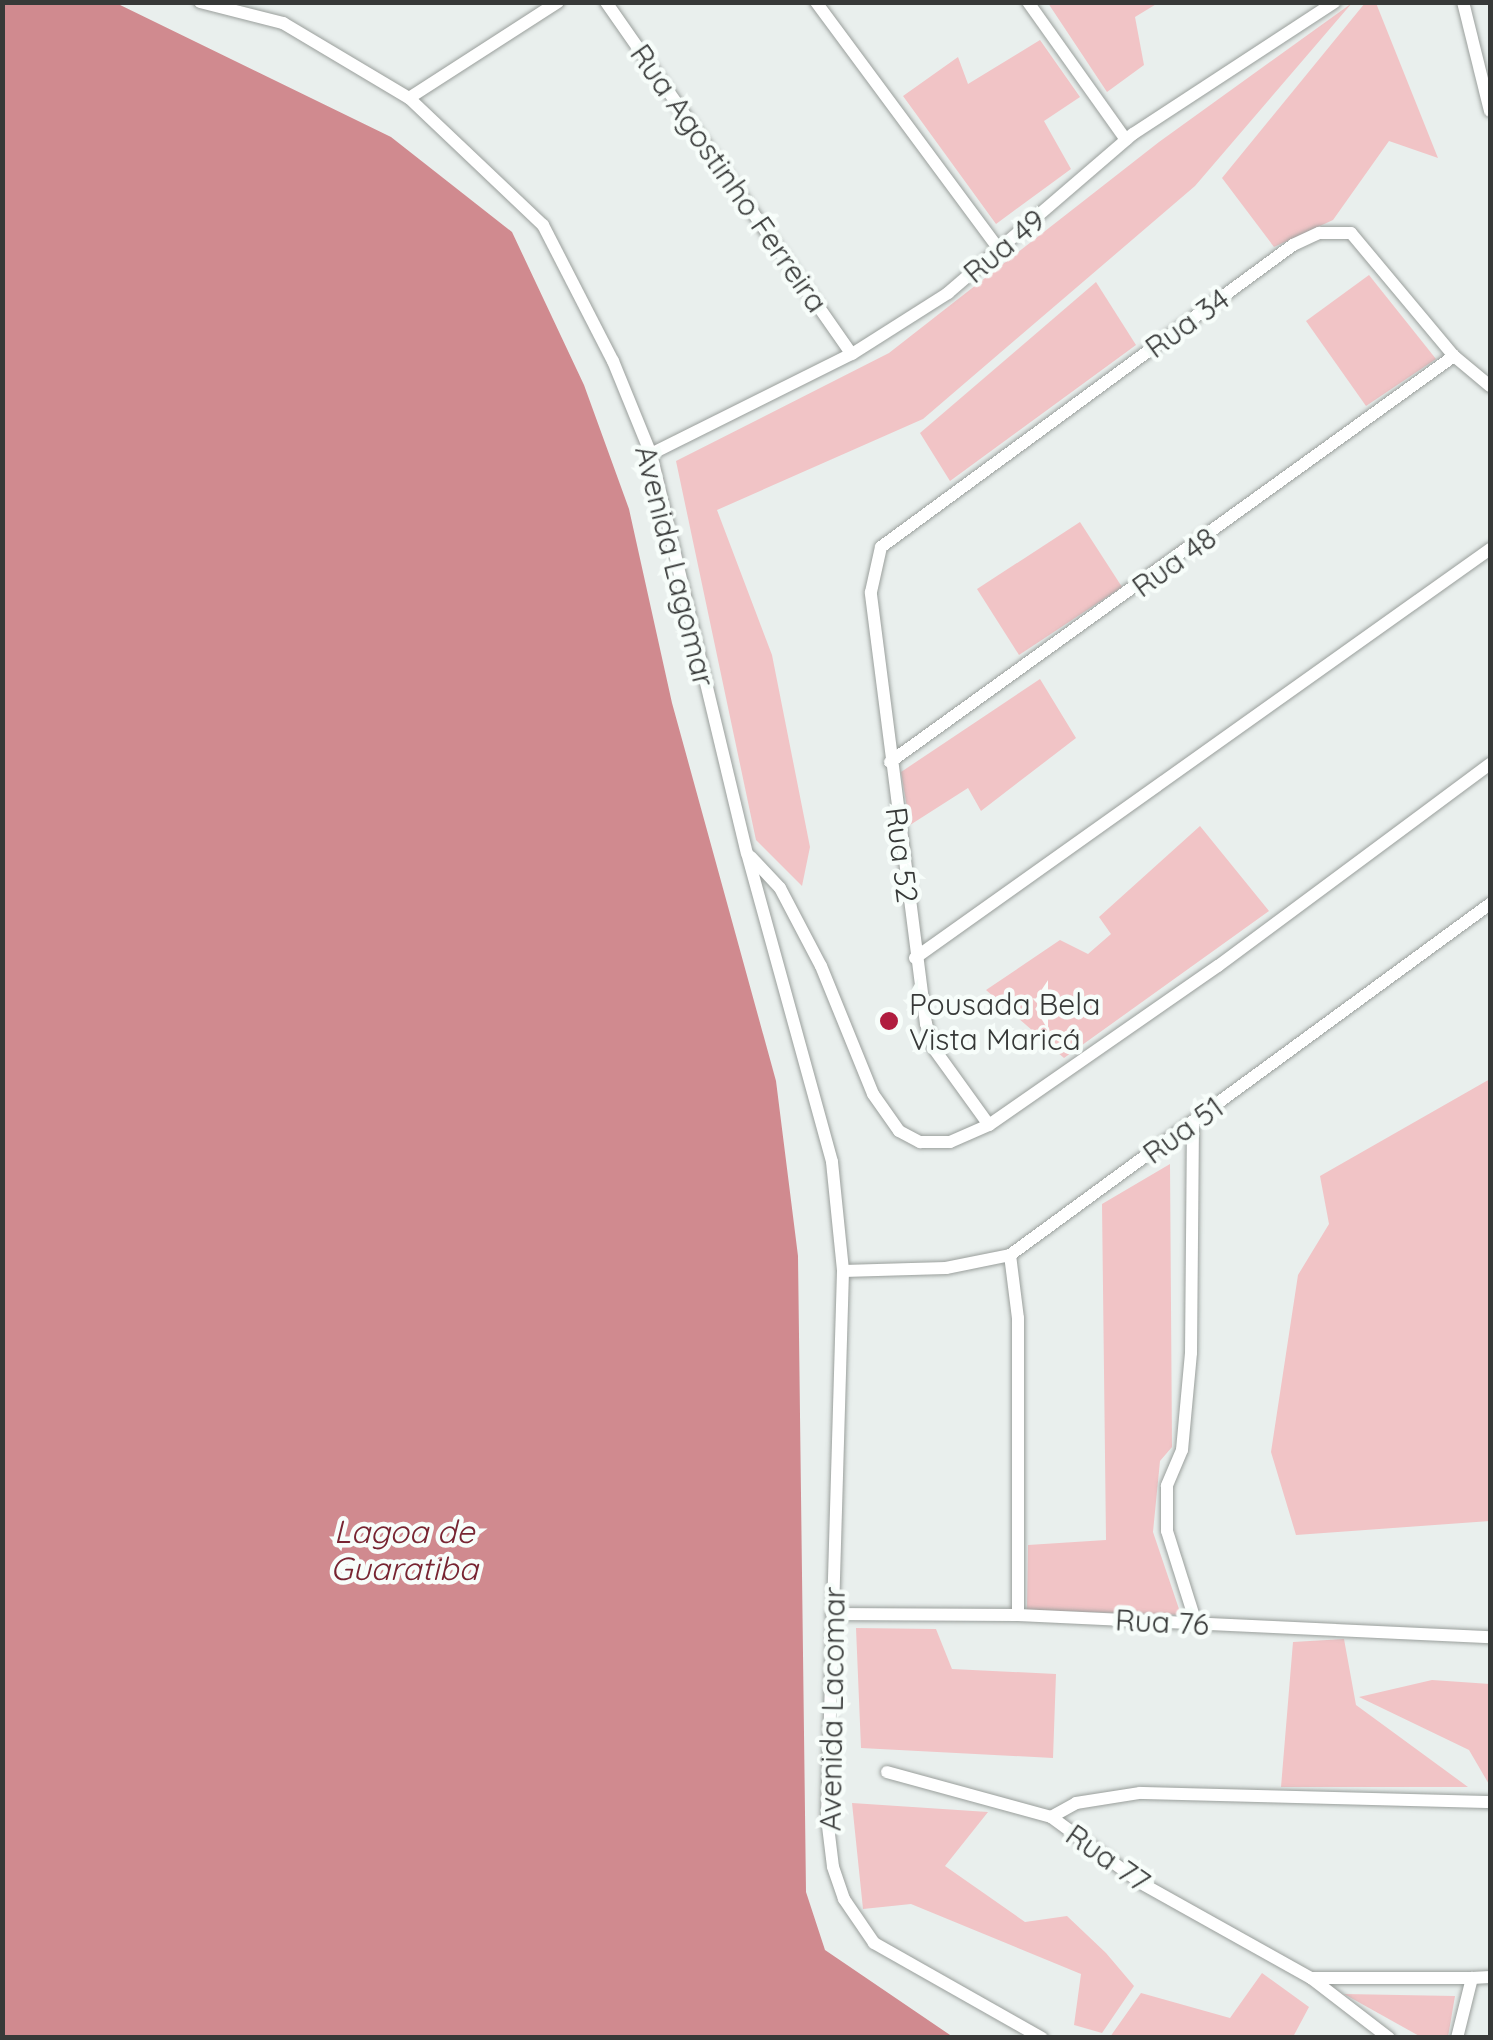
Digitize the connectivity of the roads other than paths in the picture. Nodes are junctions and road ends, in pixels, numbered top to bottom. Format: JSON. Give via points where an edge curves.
{"nodes":[{"id":1,"x":558,"y":2,"type":"edge"},
{"id":2,"x":606,"y":2,"type":"edge"},
{"id":3,"x":816,"y":2,"type":"edge"},
{"id":4,"x":1028,"y":2,"type":"edge"},
{"id":5,"x":1335,"y":2,"type":"edge"},
{"id":6,"x":1463,"y":2,"type":"edge"},
{"id":7,"x":203,"y":3,"type":"edge"},
{"id":8,"x":409,"y":98,"type":"junction"},
{"id":9,"x":1490,"y":111,"type":"edge"},
{"id":10,"x":1126,"y":140,"type":"junction"},
{"id":11,"x":1001,"y":252,"type":"junction"},
{"id":12,"x":852,"y":354,"type":"junction"},
{"id":13,"x":1454,"y":356,"type":"junction"},
{"id":14,"x":1490,"y":386,"type":"edge"},
{"id":15,"x":650,"y":454,"type":"junction"},
{"id":16,"x":1490,"y":549,"type":"edge"},
{"id":17,"x":872,"y":566,"type":"joint"},
{"id":18,"x":890,"y":762,"type":"junction"},
{"id":19,"x":1490,"y":764,"type":"edge"},
{"id":20,"x":747,"y":853,"type":"junction"},
{"id":21,"x":1490,"y":904,"type":"edge"},
{"id":22,"x":915,"y":958,"type":"junction"},
{"id":23,"x":989,"y":1124,"type":"junction"},
{"id":24,"x":1193,"y":1124,"type":"junction"},
{"id":25,"x":1010,"y":1255,"type":"junction"},
{"id":26,"x":843,"y":1271,"type":"junction"},
{"id":27,"x":832,"y":1614,"type":"junction"},
{"id":28,"x":1018,"y":1615,"type":"junction"},
{"id":29,"x":1196,"y":1623,"type":"junction"},
{"id":30,"x":1490,"y":1636,"type":"edge"},
{"id":31,"x":887,"y":1772,"type":"dead end"},
{"id":32,"x":1490,"y":1802,"type":"edge"},
{"id":33,"x":1050,"y":1816,"type":"junction"},
{"id":34,"x":1490,"y":1977,"type":"edge"},
{"id":35,"x":1311,"y":1978,"type":"junction"},
{"id":36,"x":1472,"y":1978,"type":"junction"},
{"id":37,"x":1042,"y":2038,"type":"edge"},
{"id":38,"x":1390,"y":2038,"type":"edge"},
{"id":39,"x":1457,"y":2038,"type":"edge"}],
"edges":[{"from":1,"to":8,"type":"street"},
{"from":2,"to":12,"type":"street","name":"Rua Agostinho Ferreira"},
{"from":3,"to":11,"type":"street"},
{"from":4,"to":10,"type":"street"},
{"from":5,"to":10,"type":"street","name":"Rua 49"},
{"from":6,"to":9,"type":"street"},
{"from":7,"to":8,"type":"street","name":"Avenida Lagomar","via":[[283,23]]},
{"from":8,"to":15,"type":"street","name":"Avenida Lagomar","via":[[509,189],[563,252]]},
{"from":10,"to":11,"type":"street","name":"Rua 49"},
{"from":11,"to":12,"type":"street","name":"Rua 49"},
{"from":12,"to":15,"type":"street","name":"Rua 49"},
{"from":13,"to":14,"type":"street","name":"Rua 34"},
{"from":13,"to":17,"type":"street","name":"Rua 34","via":[[1351,232],[1319,233],[898,530]]},
{"from":13,"to":18,"type":"street","name":"Rua 48"},
{"from":15,"to":20,"type":"street","name":"Avenida Lagomar"},
{"from":16,"to":22,"type":"street"},
{"from":17,"to":18,"type":"street","name":"Rua 52"},
{"from":18,"to":22,"type":"street","name":"Rua 52"},
{"from":19,"to":23,"type":"street"},
{"from":20,"to":23,"type":"street","via":[[780,888],[822,966],[873,1094],[900,1131],[920,1142],[950,1142]]},
{"from":20,"to":26,"type":"street","name":"Avenida Lagomar","via":[[818,1091]]},
{"from":21,"to":24,"type":"street","name":"Rua 51"},
{"from":22,"to":23,"type":"street","name":"Rua 52","via":[[935,1050]]},
{"from":24,"to":25,"type":"street","name":"Rua 51"},
{"from":24,"to":29,"type":"street","via":[[1190,1353],[1182,1450],[1166,1486],[1167,1530]]},
{"from":25,"to":26,"type":"street","name":"Rua 51","via":[[946,1268]]},
{"from":25,"to":28,"type":"street","via":[[1018,1318]]},
{"from":26,"to":27,"type":"street","name":"Avenida Lacomar"},
{"from":27,"to":28,"type":"street","name":"Rua 76"},
{"from":27,"to":37,"type":"street","name":"Avenida Lacomar","via":[[828,1818],[844,1899],[874,1942]]},
{"from":28,"to":29,"type":"street","name":"Rua 76"},
{"from":29,"to":30,"type":"street","name":"Rua 76"},
{"from":31,"to":33,"type":"street"},
{"from":32,"to":33,"type":"street","name":"Rua 77","via":[[1140,1794],[1076,1803]]},
{"from":33,"to":35,"type":"street","name":"Rua 77","via":[[1140,1883]]},
{"from":34,"to":36,"type":"street"},
{"from":35,"to":36,"type":"street"},
{"from":35,"to":38,"type":"street","name":"Rua 77"},
{"from":36,"to":39,"type":"street"}]}
